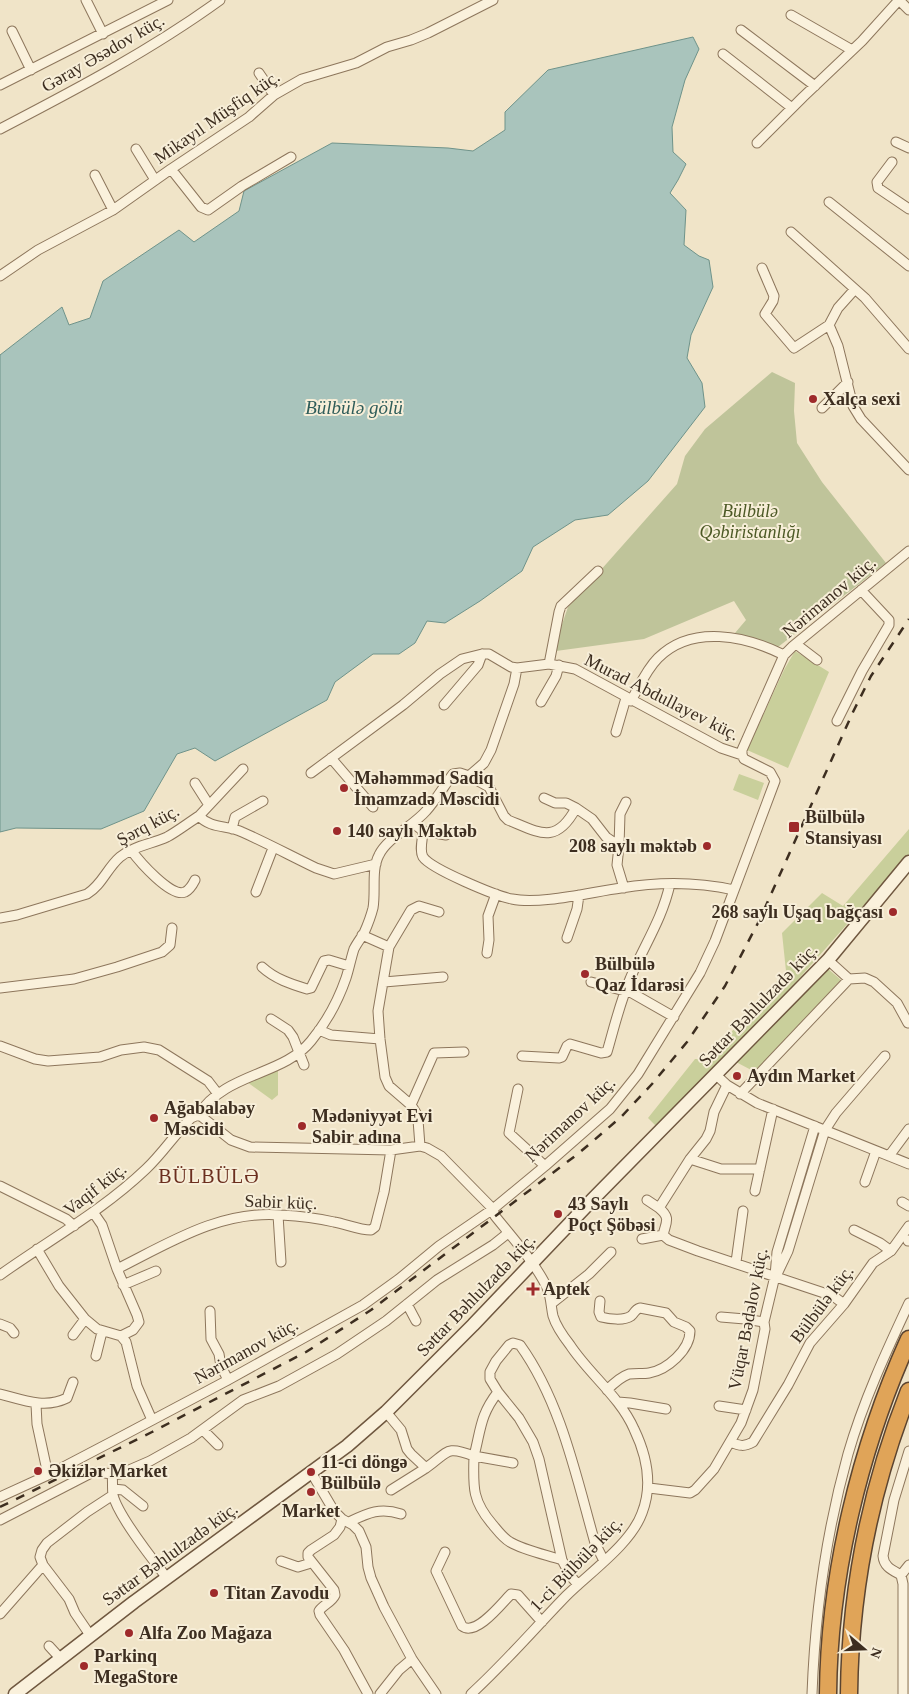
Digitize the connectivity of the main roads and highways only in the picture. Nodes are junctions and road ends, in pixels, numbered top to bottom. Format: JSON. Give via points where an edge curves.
{"nodes":[{"id":1,"x":909,"y":862,"type":"edge"},
{"id":2,"x":909,"y":1339,"type":"edge"},
{"id":3,"x":909,"y":1391,"type":"edge"},
{"id":4,"x":18,"y":1693,"type":"edge"},
{"id":5,"x":828,"y":1694,"type":"edge"},
{"id":6,"x":849,"y":1694,"type":"edge"}],
"edges":[{"from":1,"to":4,"type":"main road","name":"Səttar Bəhlulzadə küç.","via":[[828,960],[386,1412],[351,1443],[90,1635]]},
{"from":2,"to":5,"type":"highway","via":[[872,1437],[850,1516],[832,1627]]},
{"from":3,"to":6,"type":"highway","via":[[890,1444],[861,1564],[852,1628]]}]}
